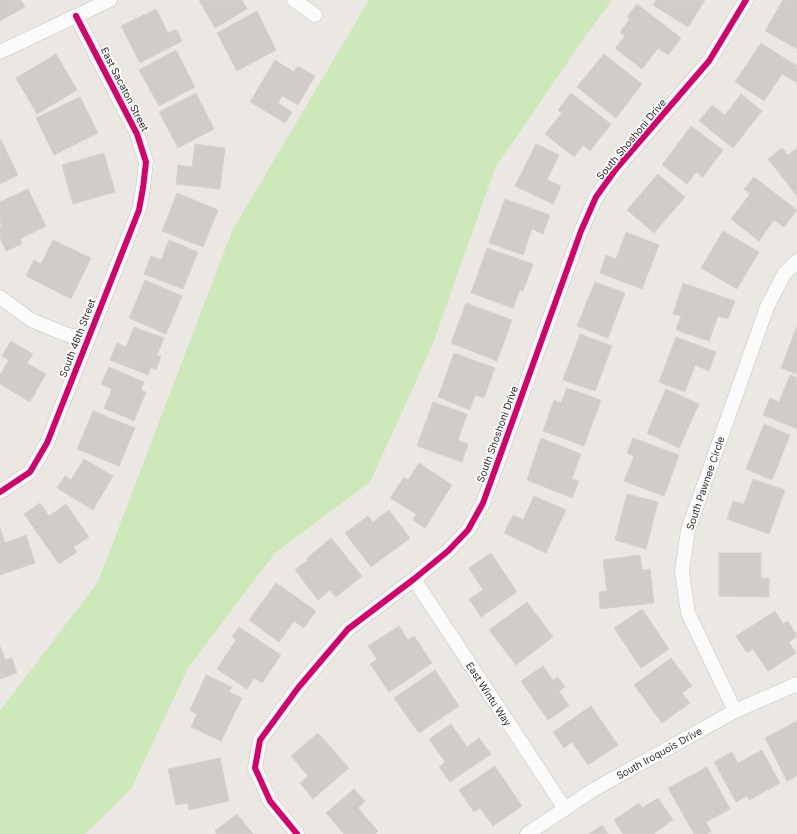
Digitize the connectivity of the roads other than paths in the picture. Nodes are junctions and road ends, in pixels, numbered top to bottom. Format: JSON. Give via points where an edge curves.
{"nodes":[{"id":1,"x":110,"y":0,"type":"edge"},
{"id":2,"x":294,"y":0,"type":"edge"},
{"id":3,"x":746,"y":0,"type":"edge"},
{"id":4,"x":315,"y":15,"type":"dead end"},
{"id":5,"x":76,"y":16,"type":"junction"},
{"id":6,"x":0,"y":52,"type":"edge"},
{"id":7,"x":145,"y":174,"type":"joint"},
{"id":8,"x":797,"y":261,"type":"edge"},
{"id":9,"x":0,"y":297,"type":"edge"},
{"id":10,"x":87,"y":340,"type":"junction"},
{"id":11,"x":0,"y":492,"type":"edge"},
{"id":12,"x":414,"y":580,"type":"junction"},
{"id":13,"x":797,"y":684,"type":"edge"},
{"id":14,"x":735,"y":711,"type":"junction"},
{"id":15,"x":565,"y":809,"type":"junction"},
{"id":16,"x":297,"y":834,"type":"edge"},
{"id":17,"x":527,"y":834,"type":"edge"}],
"edges":[{"from":1,"to":5,"type":"street"},
{"from":2,"to":4,"type":"street"},
{"from":3,"to":12,"type":"street","name":"South Shoshoni Drive","via":[[709,61],[616,169],[596,197],[581,231],[483,503],[468,530]]},
{"from":5,"to":6,"type":"street"},
{"from":5,"to":7,"type":"street","name":"East Sacaton Street","via":[[137,134],[146,162]]},
{"from":7,"to":10,"type":"street","name":"South 46th Street","via":[[138,210]]},
{"from":8,"to":14,"type":"street","name":"South Pawnee Circle","via":[[784,274],[766,307],[688,530],[682,571],[688,613]]},
{"from":9,"to":10,"type":"street","via":[[31,320]]},
{"from":10,"to":11,"type":"street","name":"South 46th Street","via":[[46,443],[30,472]]},
{"from":12,"to":15,"type":"street","name":"East Wintu Way"},
{"from":12,"to":16,"type":"street","name":"South Shoshoni Drive","via":[[348,628],[298,688],[260,740],[255,768],[270,801]]},
{"from":13,"to":14,"type":"street","name":"South Iroquois Drive"},
{"from":14,"to":15,"type":"street","name":"South Iroquois Drive","via":[[593,790]]},
{"from":15,"to":17,"type":"street","name":"South Iroquois Drive"}]}
